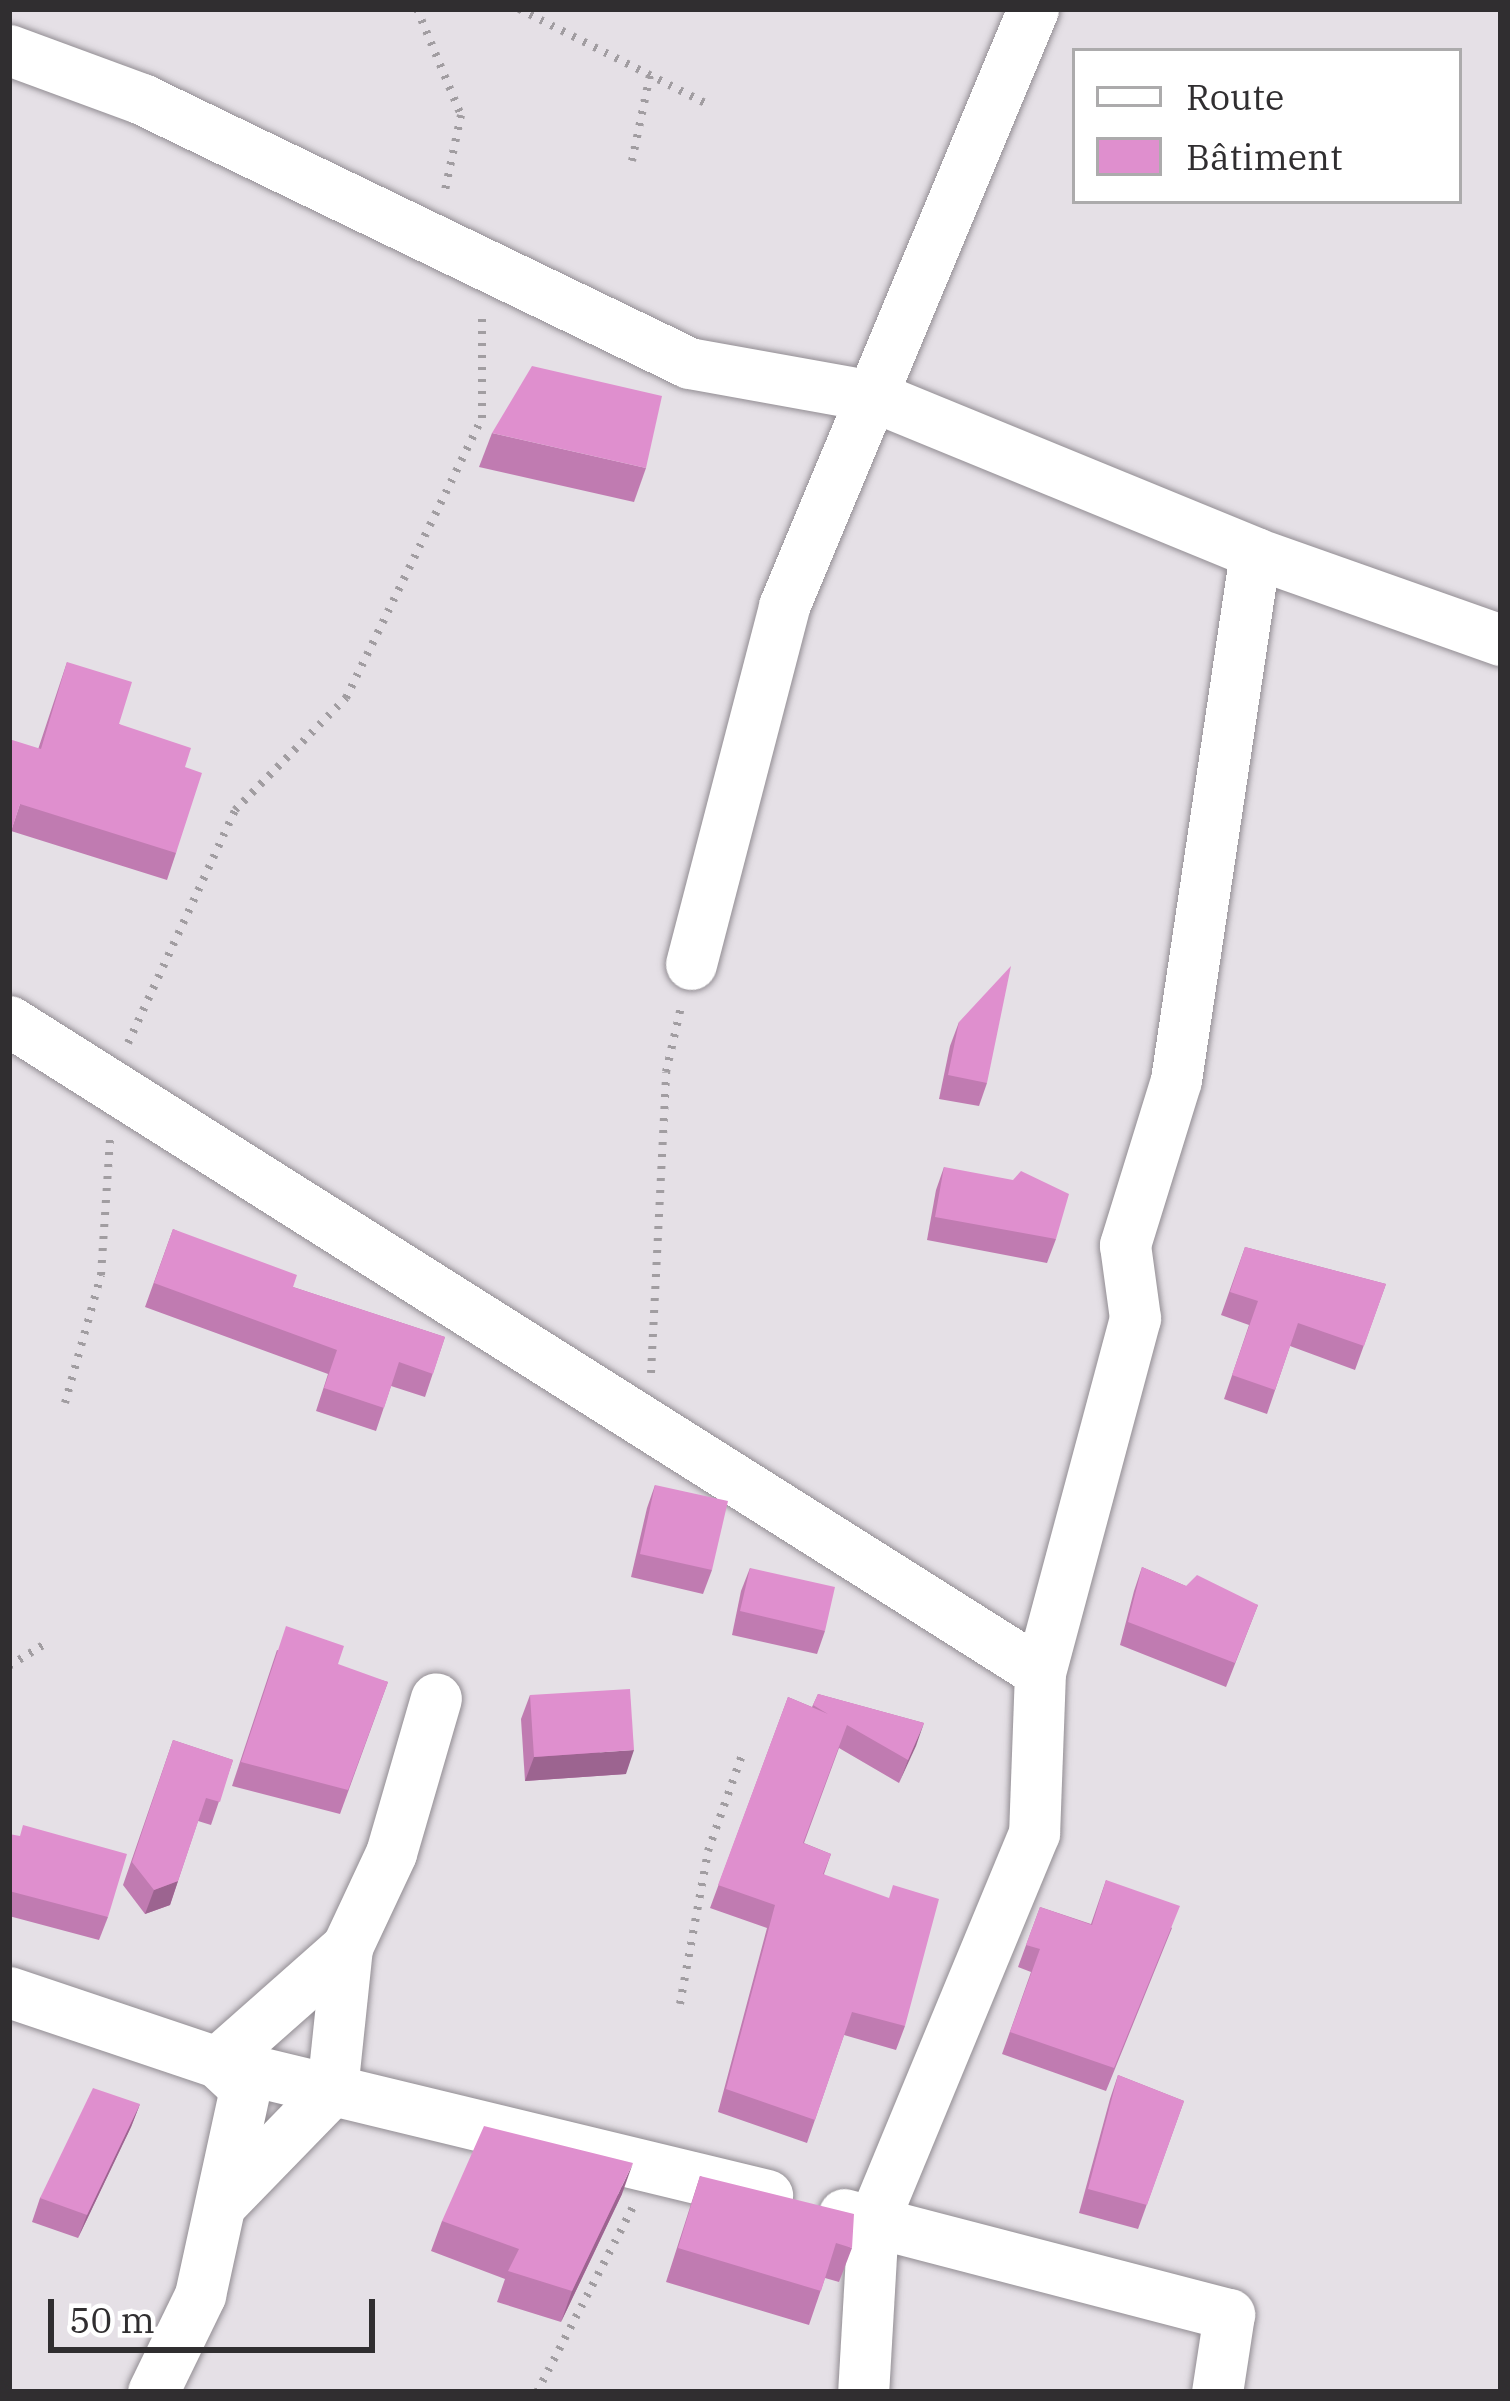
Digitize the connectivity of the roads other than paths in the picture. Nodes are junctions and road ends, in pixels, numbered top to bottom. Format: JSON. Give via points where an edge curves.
{"nodes":[{"id":1,"x":1034,"y":9,"type":"edge"},
{"id":2,"x":9,"y":50,"type":"edge"},
{"id":3,"x":872,"y":396,"type":"junction"},
{"id":4,"x":1255,"y":554,"type":"junction"},
{"id":5,"x":1501,"y":640,"type":"edge"},
{"id":6,"x":691,"y":964,"type":"road end"},
{"id":7,"x":9,"y":1021,"type":"edge"},
{"id":8,"x":1040,"y":1672,"type":"junction"},
{"id":9,"x":436,"y":1699,"type":"dead end"},
{"id":10,"x":347,"y":1947,"type":"junction"},
{"id":11,"x":9,"y":1992,"type":"edge"},
{"id":12,"x":217,"y":2062,"type":"junction"},
{"id":13,"x":332,"y":2090,"type":"junction"},
{"id":14,"x":220,"y":2204,"type":"junction"},
{"id":15,"x":873,"y":2222,"type":"junction"},
{"id":16,"x":153,"y":2392,"type":"edge"},
{"id":17,"x":863,"y":2392,"type":"edge"},
{"id":18,"x":1217,"y":2392,"type":"edge"}],
"edges":[{"from":1,"to":3,"type":"street"},
{"from":2,"to":3,"type":"street","via":[[142,99],[689,362]]},
{"from":3,"to":4,"type":"street"},
{"from":3,"to":6,"type":"street","via":[[784,606]]},
{"from":4,"to":5,"type":"street"},
{"from":4,"to":8,"type":"street","via":[[1176,1080],[1125,1245],[1135,1318]]},
{"from":7,"to":8,"type":"street"},
{"from":8,"to":15,"type":"street","via":[[1034,1833]]},
{"from":9,"to":10,"type":"street","via":[[391,1853]]},
{"from":10,"to":12,"type":"street"},
{"from":10,"to":13,"type":"street"},
{"from":11,"to":12,"type":"street"},
{"from":12,"to":13,"type":"street"},
{"from":12,"to":14,"type":"street","via":[[245,2088]]},
{"from":13,"to":14,"type":"street"},
{"from":13,"to":15,"type":"street"},
{"from":14,"to":16,"type":"street","via":[[200,2294]]},
{"from":15,"to":17,"type":"street"},
{"from":15,"to":18,"type":"street","via":[[1228,2314]]}]}
